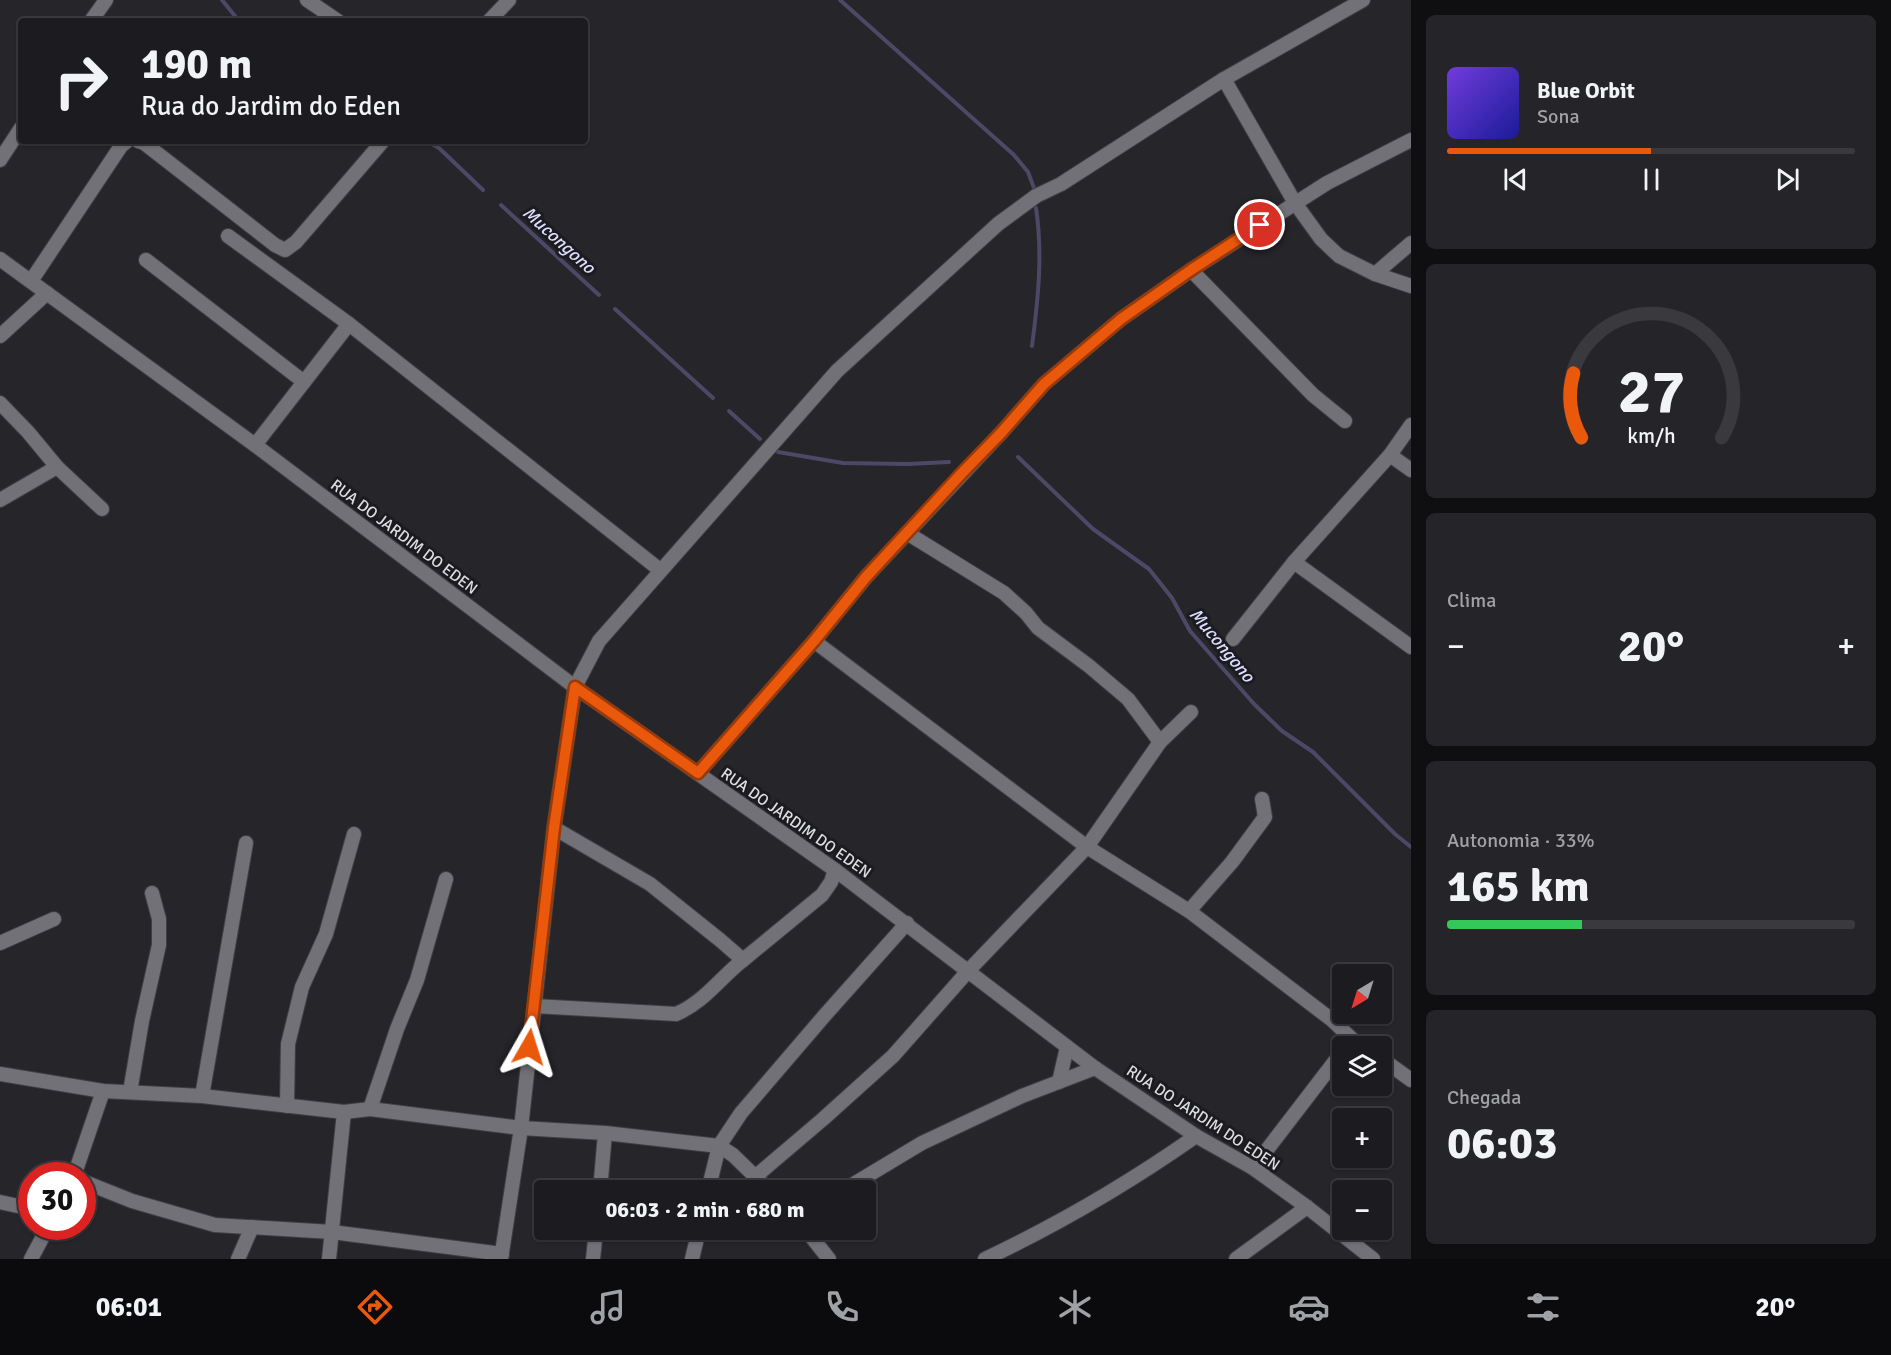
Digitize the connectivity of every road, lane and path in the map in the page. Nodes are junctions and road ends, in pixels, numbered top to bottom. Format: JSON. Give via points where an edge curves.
{"nodes":[{"id":1,"x":106,"y":0,"type":"edge"},
{"id":2,"x":308,"y":0,"type":"edge"},
{"id":3,"x":509,"y":0,"type":"edge"},
{"id":4,"x":1363,"y":0,"type":"edge"},
{"id":5,"x":93,"y":18,"type":"edge"},
{"id":6,"x":334,"y":18,"type":"edge"},
{"id":7,"x":492,"y":18,"type":"edge"},
{"id":8,"x":1224,"y":79,"type":"junction"},
{"id":9,"x":18,"y":133,"type":"edge"},
{"id":10,"x":1411,"y":140,"type":"edge"},
{"id":11,"x":123,"y":144,"type":"edge"},
{"id":12,"x":145,"y":144,"type":"edge"},
{"id":13,"x":380,"y":144,"type":"edge"},
{"id":14,"x":0,"y":160,"type":"edge"},
{"id":15,"x":1295,"y":203,"type":"junction"},
{"id":16,"x":228,"y":236,"type":"dead end"},
{"id":17,"x":1411,"y":243,"type":"edge"},
{"id":18,"x":0,"y":259,"type":"edge"},
{"id":19,"x":146,"y":260,"type":"dead end"},
{"id":20,"x":1191,"y":270,"type":"junction"},
{"id":21,"x":1375,"y":274,"type":"junction"},
{"id":22,"x":31,"y":281,"type":"junction"},
{"id":23,"x":1411,"y":286,"type":"edge"},
{"id":24,"x":47,"y":293,"type":"junction"},
{"id":25,"x":349,"y":324,"type":"junction"},
{"id":26,"x":0,"y":336,"type":"edge"},
{"id":27,"x":304,"y":382,"type":"junction"},
{"id":28,"x":0,"y":403,"type":"edge"},
{"id":29,"x":1345,"y":421,"type":"dead end"},
{"id":30,"x":1411,"y":425,"type":"edge"},
{"id":31,"x":255,"y":445,"type":"junction"},
{"id":32,"x":1390,"y":455,"type":"junction"},
{"id":33,"x":57,"y":467,"type":"junction"},
{"id":34,"x":1411,"y":470,"type":"edge"},
{"id":35,"x":0,"y":500,"type":"edge"},
{"id":36,"x":102,"y":509,"type":"dead end"},
{"id":37,"x":907,"y":533,"type":"junction"},
{"id":38,"x":1294,"y":562,"type":"junction"},
{"id":39,"x":660,"y":570,"type":"junction"},
{"id":40,"x":1233,"y":639,"type":"dead end"},
{"id":41,"x":814,"y":641,"type":"junction"},
{"id":42,"x":1411,"y":648,"type":"edge"},
{"id":43,"x":575,"y":687,"type":"junction"},
{"id":44,"x":1191,"y":712,"type":"dead end"},
{"id":45,"x":1161,"y":742,"type":"junction"},
{"id":46,"x":698,"y":773,"type":"junction"},
{"id":47,"x":1262,"y":799,"type":"dead end"},
{"id":48,"x":554,"y":828,"type":"junction"},
{"id":49,"x":354,"y":834,"type":"dead end"},
{"id":50,"x":246,"y":843,"type":"dead end"},
{"id":51,"x":1088,"y":848,"type":"junction"},
{"id":52,"x":835,"y":870,"type":"junction"},
{"id":53,"x":447,"y":879,"type":"dead end"},
{"id":54,"x":152,"y":893,"type":"dead end"},
{"id":55,"x":1190,"y":911,"type":"junction"},
{"id":56,"x":54,"y":919,"type":"dead end"},
{"id":57,"x":907,"y":923,"type":"junction"},
{"id":58,"x":0,"y":943,"type":"edge"},
{"id":59,"x":743,"y":960,"type":"junction"},
{"id":60,"x":969,"y":970,"type":"junction"},
{"id":61,"x":534,"y":1006,"type":"junction"},
{"id":62,"x":1347,"y":1036,"type":"edge"},
{"id":63,"x":1067,"y":1047,"type":"junction"},
{"id":64,"x":1332,"y":1065,"type":"edge"},
{"id":65,"x":1392,"y":1066,"type":"edge"},
{"id":66,"x":1095,"y":1068,"type":"junction"},
{"id":67,"x":0,"y":1074,"type":"edge"},
{"id":68,"x":1411,"y":1080,"type":"edge"},
{"id":69,"x":1059,"y":1083,"type":"junction"},
{"id":70,"x":103,"y":1091,"type":"junction"},
{"id":71,"x":130,"y":1092,"type":"junction"},
{"id":72,"x":202,"y":1096,"type":"junction"},
{"id":73,"x":286,"y":1106,"type":"junction"},
{"id":74,"x":370,"y":1109,"type":"junction"},
{"id":75,"x":344,"y":1112,"type":"junction"},
{"id":76,"x":521,"y":1128,"type":"junction"},
{"id":77,"x":605,"y":1133,"type":"junction"},
{"id":78,"x":1196,"y":1136,"type":"junction"},
{"id":79,"x":719,"y":1146,"type":"junction"},
{"id":80,"x":79,"y":1162,"type":"edge"},
{"id":81,"x":1254,"y":1168,"type":"junction"},
{"id":82,"x":756,"y":1176,"type":"junction"},
{"id":83,"x":601,"y":1180,"type":"edge"},
{"id":84,"x":711,"y":1180,"type":"edge"},
{"id":85,"x":760,"y":1180,"type":"edge"},
{"id":86,"x":860,"y":1180,"type":"edge"},
{"id":87,"x":96,"y":1187,"type":"edge"},
{"id":88,"x":0,"y":1203,"type":"edge"},
{"id":89,"x":18,"y":1206,"type":"edge"},
{"id":90,"x":1307,"y":1207,"type":"junction"},
{"id":91,"x":252,"y":1227,"type":"junction"},
{"id":92,"x":332,"y":1232,"type":"junction"},
{"id":93,"x":43,"y":1240,"type":"edge"},
{"id":94,"x":595,"y":1240,"type":"edge"},
{"id":95,"x":697,"y":1240,"type":"edge"},
{"id":96,"x":814,"y":1240,"type":"edge"},
{"id":97,"x":502,"y":1257,"type":"edge"},
{"id":98,"x":35,"y":1258,"type":"edge"},
{"id":99,"x":238,"y":1259,"type":"edge"},
{"id":100,"x":329,"y":1259,"type":"edge"},
{"id":101,"x":593,"y":1259,"type":"edge"},
{"id":102,"x":692,"y":1259,"type":"edge"},
{"id":103,"x":830,"y":1259,"type":"edge"},
{"id":104,"x":985,"y":1259,"type":"edge"},
{"id":105,"x":1236,"y":1259,"type":"edge"},
{"id":106,"x":1373,"y":1259,"type":"edge"}],
"edges":[{"from":1,"to":5,"type":"street"},
{"from":2,"to":6,"type":"street"},
{"from":3,"to":7,"type":"street"},
{"from":4,"to":8,"type":"street"},
{"from":8,"to":15,"type":"street"},
{"from":8,"to":39,"type":"street","via":[[1061,184],[1036,196],[978,241],[837,371]]},
{"from":9,"to":14,"type":"street"},
{"from":10,"to":15,"type":"street"},
{"from":11,"to":22,"type":"street"},
{"from":12,"to":13,"type":"street","via":[[285,250]]},
{"from":15,"to":20,"type":"street"},
{"from":15,"to":21,"type":"street","via":[[1338,256]]},
{"from":16,"to":25,"type":"street"},
{"from":17,"to":21,"type":"street"},
{"from":18,"to":22,"type":"street","name":"RUA DO JARDIM DO EDEN"},
{"from":19,"to":27,"type":"street"},
{"from":20,"to":29,"type":"street","via":[[1313,396]]},
{"from":20,"to":37,"type":"street","via":[[1121,319],[1044,384]]},
{"from":21,"to":23,"type":"street"},
{"from":22,"to":24,"type":"street","name":"RUA DO JARDIM DO EDEN"},
{"from":24,"to":26,"type":"street"},
{"from":24,"to":31,"type":"street","name":"RUA DO JARDIM DO EDEN"},
{"from":25,"to":27,"type":"street"},
{"from":25,"to":39,"type":"street"},
{"from":27,"to":31,"type":"street"},
{"from":28,"to":33,"type":"street"},
{"from":30,"to":32,"type":"street"},
{"from":31,"to":43,"type":"street","name":"RUA DO JARDIM DO EDEN"},
{"from":32,"to":34,"type":"street"},
{"from":32,"to":38,"type":"street"},
{"from":33,"to":35,"type":"street"},
{"from":33,"to":36,"type":"street"},
{"from":37,"to":41,"type":"street"},
{"from":37,"to":45,"type":"street","via":[[1004,593],[1038,628],[1128,699]]},
{"from":38,"to":40,"type":"street"},
{"from":38,"to":42,"type":"street"},
{"from":39,"to":43,"type":"street","via":[[599,641]]},
{"from":41,"to":46,"type":"street"},
{"from":41,"to":51,"type":"street"},
{"from":43,"to":46,"type":"street","name":"RUA DO JARDIM DO EDEN"},
{"from":43,"to":48,"type":"street"},
{"from":44,"to":45,"type":"street"},
{"from":45,"to":51,"type":"street"},
{"from":46,"to":52,"type":"street","name":"RUA DO JARDIM DO EDEN"},
{"from":47,"to":55,"type":"street","via":[[1265,817]]},
{"from":48,"to":59,"type":"street","via":[[650,884]]},
{"from":48,"to":61,"type":"street"},
{"from":49,"to":73,"type":"street","via":[[326,934],[302,987],[288,1044]]},
{"from":50,"to":72,"type":"street"},
{"from":51,"to":55,"type":"street"},
{"from":51,"to":60,"type":"street"},
{"from":52,"to":57,"type":"street","name":"RUA DO JARDIM DO EDEN"},
{"from":52,"to":59,"type":"street","via":[[822,895]]},
{"from":53,"to":74,"type":"street","via":[[417,980]]},
{"from":54,"to":71,"type":"street","via":[[159,919],[159,945]]},
{"from":55,"to":62,"type":"street","via":[[1332,1020]]},
{"from":56,"to":58,"type":"street"},
{"from":57,"to":60,"type":"street","name":"RUA DO JARDIM DO EDEN"},
{"from":57,"to":79,"type":"street","via":[[741,1113]]},
{"from":59,"to":61,"type":"street","via":[[696,1003],[676,1014]]},
{"from":60,"to":63,"type":"street","name":"RUA DO JARDIM DO EDEN"},
{"from":60,"to":82,"type":"street","via":[[893,1056]]},
{"from":61,"to":76,"type":"street"},
{"from":63,"to":66,"type":"street","name":"RUA DO JARDIM DO EDEN"},
{"from":63,"to":69,"type":"street"},
{"from":64,"to":81,"type":"street"},
{"from":65,"to":68,"type":"street"},
{"from":66,"to":69,"type":"street"},
{"from":66,"to":78,"type":"street","name":"RUA DO JARDIM DO EDEN"},
{"from":67,"to":70,"type":"street"},
{"from":69,"to":86,"type":"street","via":[[922,1143]]},
{"from":70,"to":71,"type":"street"},
{"from":70,"to":80,"type":"street"},
{"from":71,"to":72,"type":"street"},
{"from":72,"to":73,"type":"street"},
{"from":73,"to":75,"type":"street"},
{"from":74,"to":75,"type":"street"},
{"from":74,"to":76,"type":"street"},
{"from":75,"to":92,"type":"street"},
{"from":76,"to":77,"type":"street"},
{"from":76,"to":97,"type":"street"},
{"from":77,"to":79,"type":"street"},
{"from":77,"to":83,"type":"street"},
{"from":78,"to":81,"type":"street","name":"RUA DO JARDIM DO EDEN"},
{"from":78,"to":104,"type":"street","via":[[1085,1208]]},
{"from":79,"to":82,"type":"street"},
{"from":79,"to":84,"type":"street"},
{"from":81,"to":90,"type":"street","name":"RUA DO JARDIM DO EDEN"},
{"from":82,"to":85,"type":"street"},
{"from":87,"to":91,"type":"street","via":[[215,1225]]},
{"from":88,"to":89,"type":"street"},
{"from":90,"to":105,"type":"street"},
{"from":90,"to":106,"type":"street","name":"RUA DO JARDIM DO EDEN"},
{"from":91,"to":92,"type":"street"},
{"from":91,"to":99,"type":"street"},
{"from":92,"to":97,"type":"street"},
{"from":92,"to":100,"type":"street"},
{"from":93,"to":98,"type":"street"},
{"from":94,"to":101,"type":"street"},
{"from":95,"to":102,"type":"street"},
{"from":96,"to":103,"type":"street"}]}
